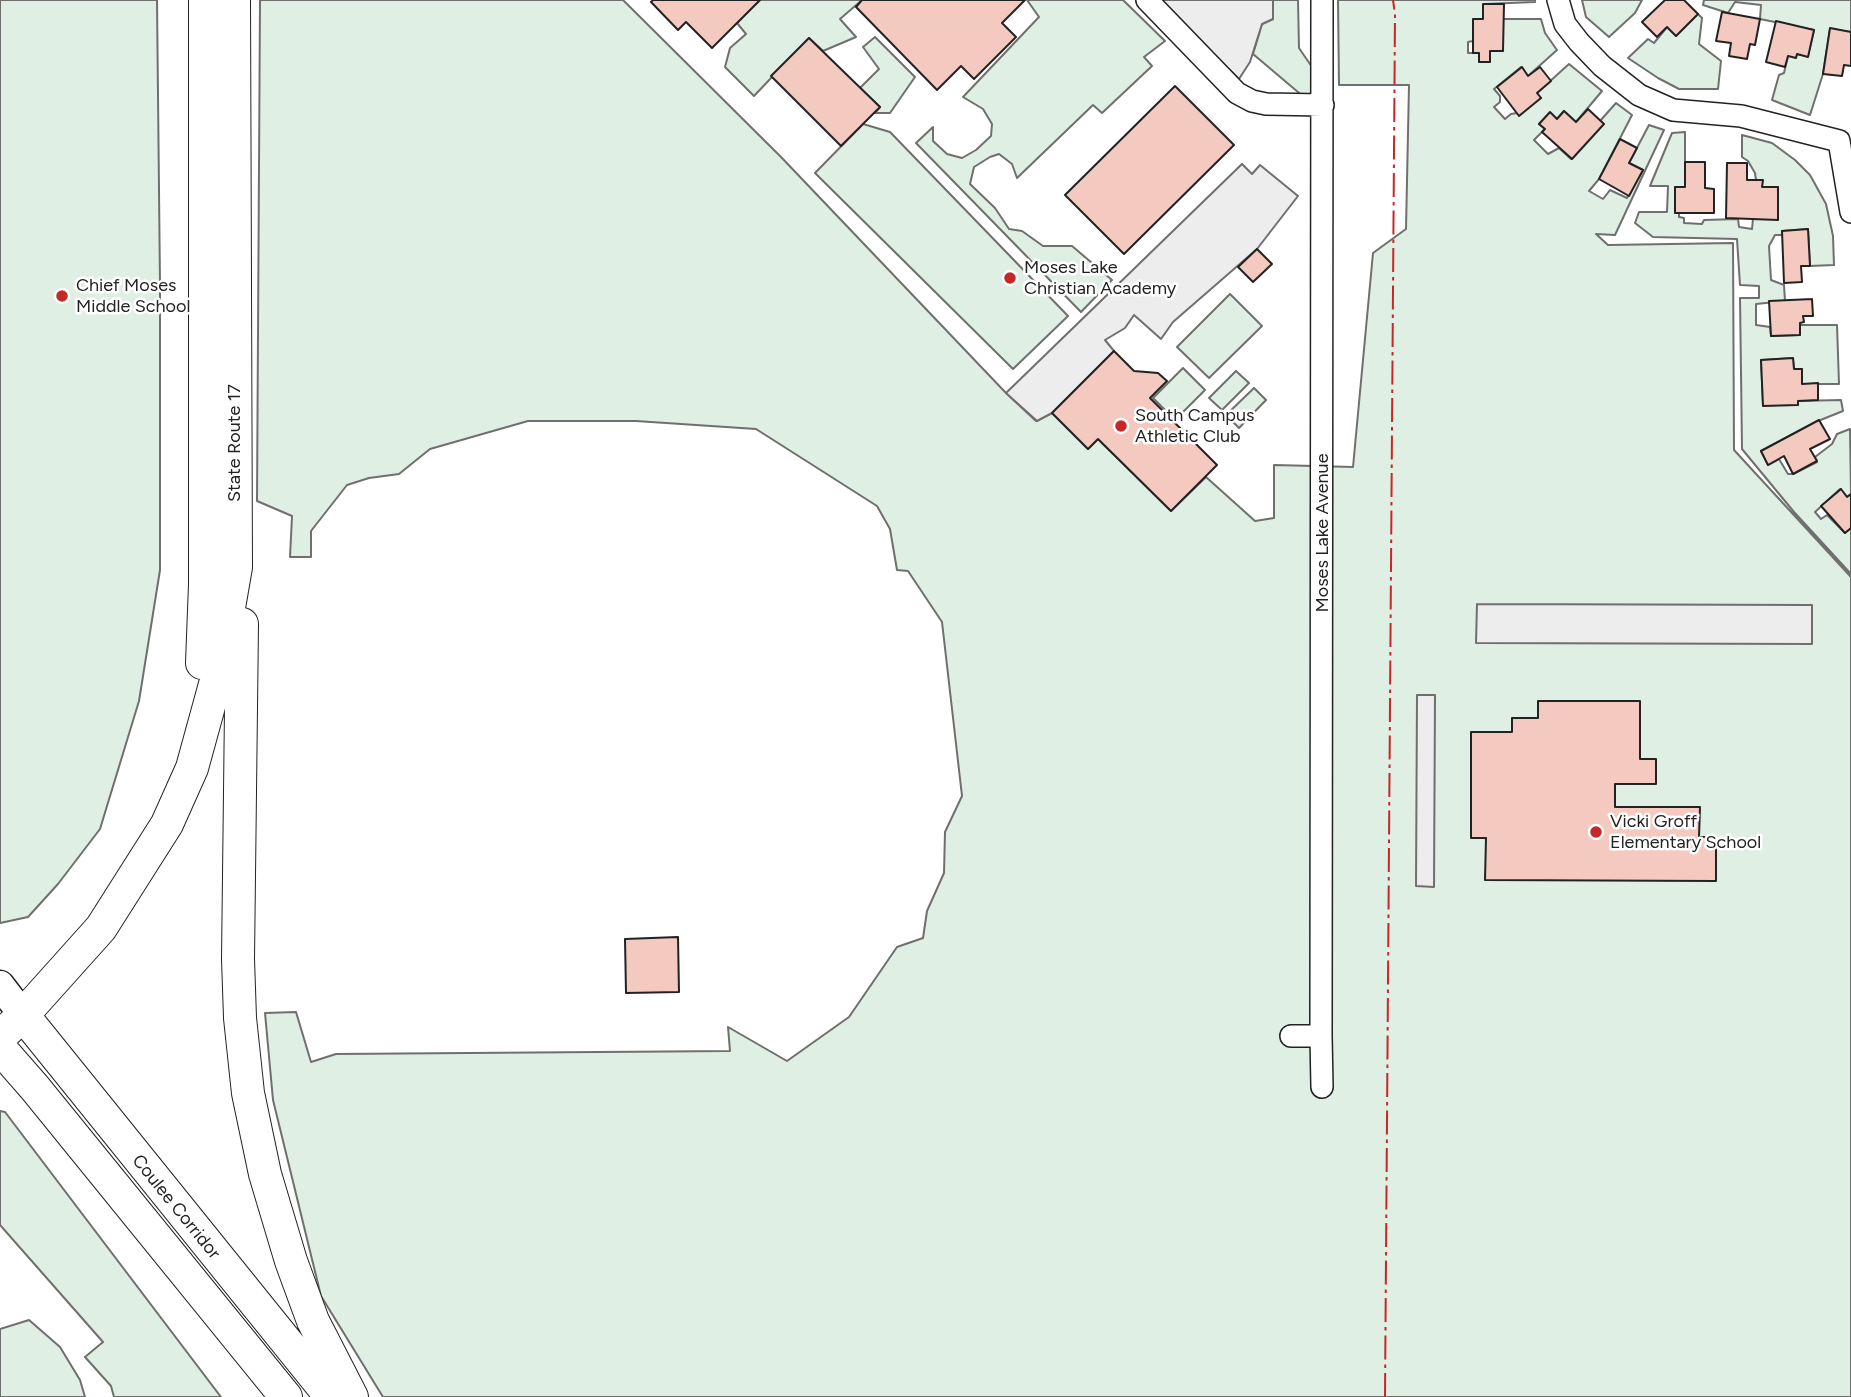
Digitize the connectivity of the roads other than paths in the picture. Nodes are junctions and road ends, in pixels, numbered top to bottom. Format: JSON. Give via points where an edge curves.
{"nodes":[{"id":1,"x":205,"y":0,"type":"edge"},
{"id":2,"x":234,"y":0,"type":"edge"},
{"id":3,"x":1147,"y":0,"type":"edge"},
{"id":4,"x":1322,"y":0,"type":"edge"},
{"id":5,"x":1558,"y":0,"type":"edge"},
{"id":6,"x":1324,"y":106,"type":"junction"},
{"id":7,"x":1851,"y":212,"type":"edge"},
{"id":8,"x":236,"y":567,"type":"junction"},
{"id":9,"x":140,"y":867,"type":"junction"},
{"id":10,"x":0,"y":985,"type":"edge"},
{"id":11,"x":23,"y":1015,"type":"junction"},
{"id":12,"x":1291,"y":1036,"type":"dead end"},
{"id":13,"x":1321,"y":1036,"type":"junction"},
{"id":14,"x":0,"y":1037,"type":"edge"},
{"id":15,"x":0,"y":1048,"type":"edge"},
{"id":16,"x":1322,"y":1087,"type":"dead end"},
{"id":17,"x":286,"y":1397,"type":"edge"},
{"id":18,"x":331,"y":1397,"type":"edge"},
{"id":19,"x":352,"y":1397,"type":"edge"}],
"edges":[{"from":1,"to":9,"type":"highway","name":"State Route 17","via":[[204,643],[183,759]]},
{"from":2,"to":8,"type":"highway","name":"State Route 17"},
{"from":3,"to":6,"type":"street","via":[[1237,93],[1266,104]]},
{"from":4,"to":6,"type":"street","name":"Moses Lake Avenue"},
{"from":5,"to":7,"type":"street","via":[[1565,24],[1579,42],[1639,95],[1673,110],[1741,116],[1839,141]]},
{"from":6,"to":13,"type":"street","name":"Moses Lake Avenue"},
{"from":8,"to":9,"type":"highway","name":"State Route 17","via":[[202,737],[166,824]]},
{"from":8,"to":19,"type":"highway","via":[[242,620],[238,958],[248,1093],[265,1174],[291,1261],[313,1321]]},
{"from":9,"to":11,"type":"highway","name":"State Route 17","via":[[101,928]]},
{"from":10,"to":11,"type":"main road"},
{"from":11,"to":14,"type":"highway","name":"State Route 17"},
{"from":11,"to":18,"type":"highway","name":"Coulee Corridor"},
{"from":12,"to":13,"type":"street"},
{"from":13,"to":16,"type":"street","name":"Moses Lake Avenue"},
{"from":15,"to":17,"type":"highway","name":"Coulee Corridor"}]}
